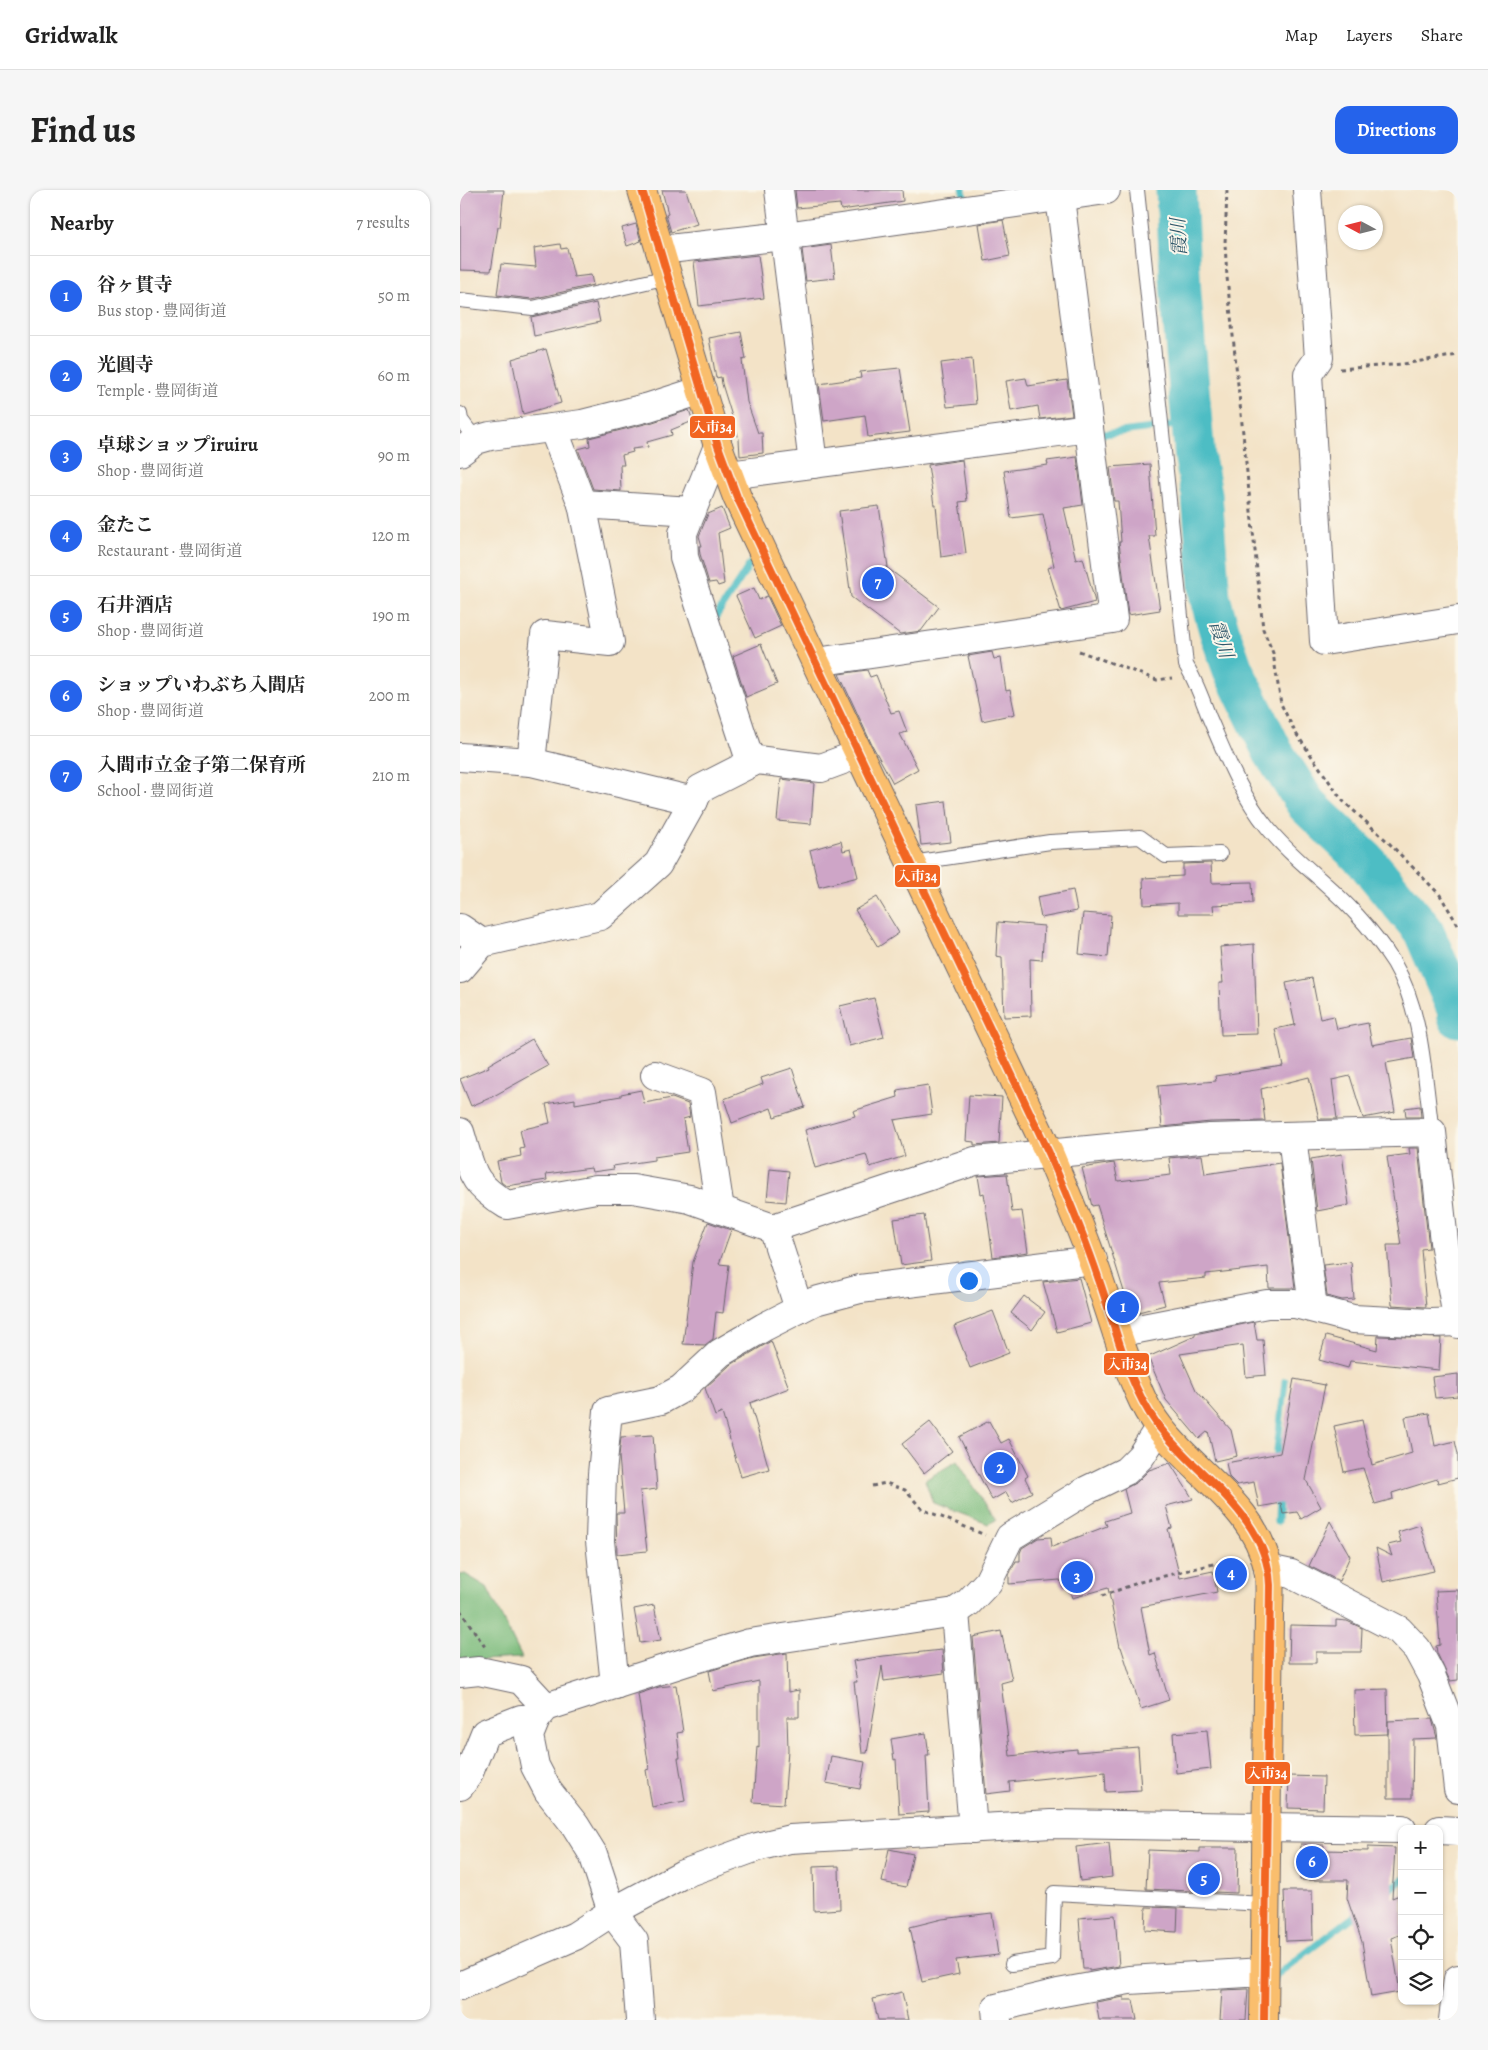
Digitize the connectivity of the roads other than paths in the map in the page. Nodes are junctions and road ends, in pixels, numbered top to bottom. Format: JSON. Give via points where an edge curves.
{"nodes":[{"id":1,"x":642,"y":190,"type":"edge"},
{"id":2,"x":779,"y":190,"type":"edge"},
{"id":3,"x":1106,"y":190,"type":"edge"},
{"id":4,"x":1137,"y":190,"type":"edge"},
{"id":5,"x":1307,"y":190,"type":"edge"},
{"id":6,"x":1060,"y":193,"type":"edge"},
{"id":7,"x":785,"y":236,"type":"junction"},
{"id":8,"x":660,"y":250,"type":"junction"},
{"id":9,"x":668,"y":277,"type":"junction"},
{"id":10,"x":460,"y":300,"type":"edge"},
{"id":11,"x":702,"y":390,"type":"junction"},
{"id":12,"x":460,"y":414,"type":"edge"},
{"id":13,"x":553,"y":428,"type":"junction"},
{"id":14,"x":1089,"y":428,"type":"junction"},
{"id":15,"x":468,"y":446,"type":"edge"},
{"id":16,"x":718,"y":446,"type":"junction"},
{"id":17,"x":813,"y":464,"type":"junction"},
{"id":18,"x":729,"y":475,"type":"junction"},
{"id":19,"x":582,"y":504,"type":"junction"},
{"id":20,"x":692,"y":511,"type":"junction"},
{"id":21,"x":1458,"y":620,"type":"edge"},
{"id":22,"x":816,"y":662,"type":"junction"},
{"id":23,"x":860,"y":754,"type":"junction"},
{"id":24,"x":460,"y":757,"type":"edge"},
{"id":25,"x":531,"y":762,"type":"junction"},
{"id":26,"x":751,"y":763,"type":"junction"},
{"id":27,"x":694,"y":801,"type":"junction"},
{"id":28,"x":1220,"y":854,"type":"dead end"},
{"id":29,"x":912,"y":864,"type":"junction"},
{"id":30,"x":460,"y":928,"type":"edge"},
{"id":31,"x":482,"y":943,"type":"junction"},
{"id":32,"x":460,"y":969,"type":"edge"},
{"id":33,"x":655,"y":1075,"type":"dead end"},
{"id":34,"x":460,"y":1132,"type":"edge"},
{"id":35,"x":1432,"y":1132,"type":"junction"},
{"id":36,"x":1292,"y":1136,"type":"junction"},
{"id":37,"x":1049,"y":1153,"type":"junction"},
{"id":38,"x":720,"y":1209,"type":"junction"},
{"id":39,"x":774,"y":1228,"type":"junction"},
{"id":40,"x":1093,"y":1260,"type":"junction"},
{"id":41,"x":1313,"y":1308,"type":"junction"},
{"id":42,"x":798,"y":1309,"type":"junction"},
{"id":43,"x":1458,"y":1323,"type":"edge"},
{"id":44,"x":1117,"y":1333,"type":"junction"},
{"id":45,"x":1159,"y":1428,"type":"junction"},
{"id":46,"x":1266,"y":1561,"type":"junction"},
{"id":47,"x":955,"y":1612,"type":"junction"},
{"id":48,"x":460,"y":1673,"type":"edge"},
{"id":49,"x":615,"y":1685,"type":"junction"},
{"id":50,"x":541,"y":1713,"type":"junction"},
{"id":51,"x":1455,"y":1720,"type":"edge"},
{"id":52,"x":460,"y":1786,"type":"edge"},
{"id":53,"x":1458,"y":1788,"type":"edge"},
{"id":54,"x":1266,"y":1826,"type":"junction"},
{"id":55,"x":973,"y":1829,"type":"junction"},
{"id":56,"x":1398,"y":1829,"type":"edge"},
{"id":57,"x":1443,"y":1830,"type":"edge"},
{"id":58,"x":1458,"y":1830,"type":"edge"},
{"id":59,"x":1265,"y":1904,"type":"junction"},
{"id":60,"x":612,"y":1912,"type":"junction"},
{"id":61,"x":1012,"y":1964,"type":"dead end"},
{"id":62,"x":1263,"y":1972,"type":"junction"},
{"id":63,"x":1458,"y":1978,"type":"edge"},
{"id":64,"x":460,"y":1986,"type":"edge"},
{"id":65,"x":640,"y":2020,"type":"edge"},
{"id":66,"x":997,"y":2020,"type":"edge"},
{"id":67,"x":1264,"y":2020,"type":"edge"},
{"id":68,"x":1453,"y":2020,"type":"edge"}],
"edges":[{"from":1,"to":8,"type":"main road"},
{"from":2,"to":7,"type":"street"},
{"from":3,"to":6,"type":"street"},
{"from":4,"to":35,"type":"lane","via":[[1186,665],[1240,784],[1267,827],[1357,915],[1394,964],[1407,992],[1419,1033]]},
{"from":5,"to":21,"type":"street","via":[[1319,358],[1308,374],[1324,641]]},
{"from":6,"to":7,"type":"street"},
{"from":6,"to":14,"type":"street"},
{"from":7,"to":8,"type":"street"},
{"from":7,"to":17,"type":"street"},
{"from":8,"to":9,"type":"main road"},
{"from":9,"to":10,"type":"lane","via":[[533,308]]},
{"from":9,"to":11,"type":"main road"},
{"from":11,"to":13,"type":"street","via":[[649,407]]},
{"from":11,"to":16,"type":"main road"},
{"from":12,"to":15,"type":"lane"},
{"from":13,"to":15,"type":"street"},
{"from":13,"to":19,"type":"street"},
{"from":14,"to":17,"type":"street"},
{"from":14,"to":22,"type":"street","via":[[1113,620]]},
{"from":16,"to":18,"type":"main road"},
{"from":16,"to":20,"type":"street"},
{"from":17,"to":18,"type":"street"},
{"from":18,"to":22,"type":"main road"},
{"from":19,"to":20,"type":"street"},
{"from":19,"to":25,"type":"street","via":[[610,642],[544,635]]},
{"from":20,"to":26,"type":"street","via":[[683,533],[684,557]]},
{"from":22,"to":23,"type":"main road"},
{"from":23,"to":26,"type":"street","via":[[821,768],[757,760]]},
{"from":23,"to":29,"type":"main road"},
{"from":24,"to":25,"type":"street"},
{"from":25,"to":27,"type":"street"},
{"from":26,"to":27,"type":"street","via":[[700,789]]},
{"from":27,"to":31,"type":"street","via":[[658,864],[600,916]]},
{"from":28,"to":29,"type":"lane","via":[[1166,856],[1140,837],[1050,842]]},
{"from":29,"to":37,"type":"main road"},
{"from":30,"to":31,"type":"street"},
{"from":31,"to":32,"type":"street"},
{"from":33,"to":38,"type":"street","via":[[702,1092]]},
{"from":34,"to":38,"type":"street","via":[[474,1178],[488,1193],[507,1204],[596,1189],[633,1189],[690,1199]]},
{"from":35,"to":36,"type":"street"},
{"from":35,"to":43,"type":"street","via":[[1444,1242]]},
{"from":36,"to":37,"type":"street","via":[[1210,1138]]},
{"from":36,"to":41,"type":"street"},
{"from":37,"to":39,"type":"street","via":[[975,1161]]},
{"from":37,"to":40,"type":"main road"},
{"from":38,"to":39,"type":"street"},
{"from":39,"to":42,"type":"street"},
{"from":40,"to":42,"type":"street","via":[[860,1289]]},
{"from":40,"to":44,"type":"main road"},
{"from":41,"to":43,"type":"street","via":[[1353,1319]]},
{"from":41,"to":44,"type":"street","via":[[1267,1304]]},
{"from":42,"to":49,"type":"street","via":[[720,1353],[681,1390],[661,1400],[608,1411],[600,1541]]},
{"from":44,"to":45,"type":"main road","via":[[1143,1401]]},
{"from":45,"to":46,"type":"main road","via":[[1231,1502],[1252,1529]]},
{"from":45,"to":47,"type":"street","via":[[1141,1456],[1126,1471],[1087,1490],[1010,1537],[988,1582]]},
{"from":46,"to":51,"type":"street","via":[[1399,1630],[1417,1649]]},
{"from":46,"to":54,"type":"main road"},
{"from":47,"to":49,"type":"street","via":[[750,1643]]},
{"from":47,"to":55,"type":"street"},
{"from":48,"to":50,"type":"street","via":[[479,1670],[521,1680]]},
{"from":49,"to":50,"type":"street"},
{"from":50,"to":52,"type":"street","via":[[485,1733],[468,1776]]},
{"from":50,"to":60,"type":"street","via":[[529,1736],[535,1766],[548,1791],[593,1854]]},
{"from":51,"to":53,"type":"street"},
{"from":54,"to":55,"type":"street","via":[[1051,1824]]},
{"from":54,"to":56,"type":"street"},
{"from":54,"to":59,"type":"main road"},
{"from":55,"to":60,"type":"street","via":[[782,1841],[683,1874]]},
{"from":57,"to":58,"type":"street"},
{"from":59,"to":61,"type":"lane","via":[[1054,1893],[1052,1958]]},
{"from":59,"to":62,"type":"main road"},
{"from":60,"to":64,"type":"street","via":[[575,1936]]},
{"from":60,"to":65,"type":"street","via":[[634,1941]]},
{"from":62,"to":66,"type":"street","via":[[1129,1980],[996,2008]]},
{"from":62,"to":67,"type":"main road"},
{"from":63,"to":68,"type":"street"}]}
